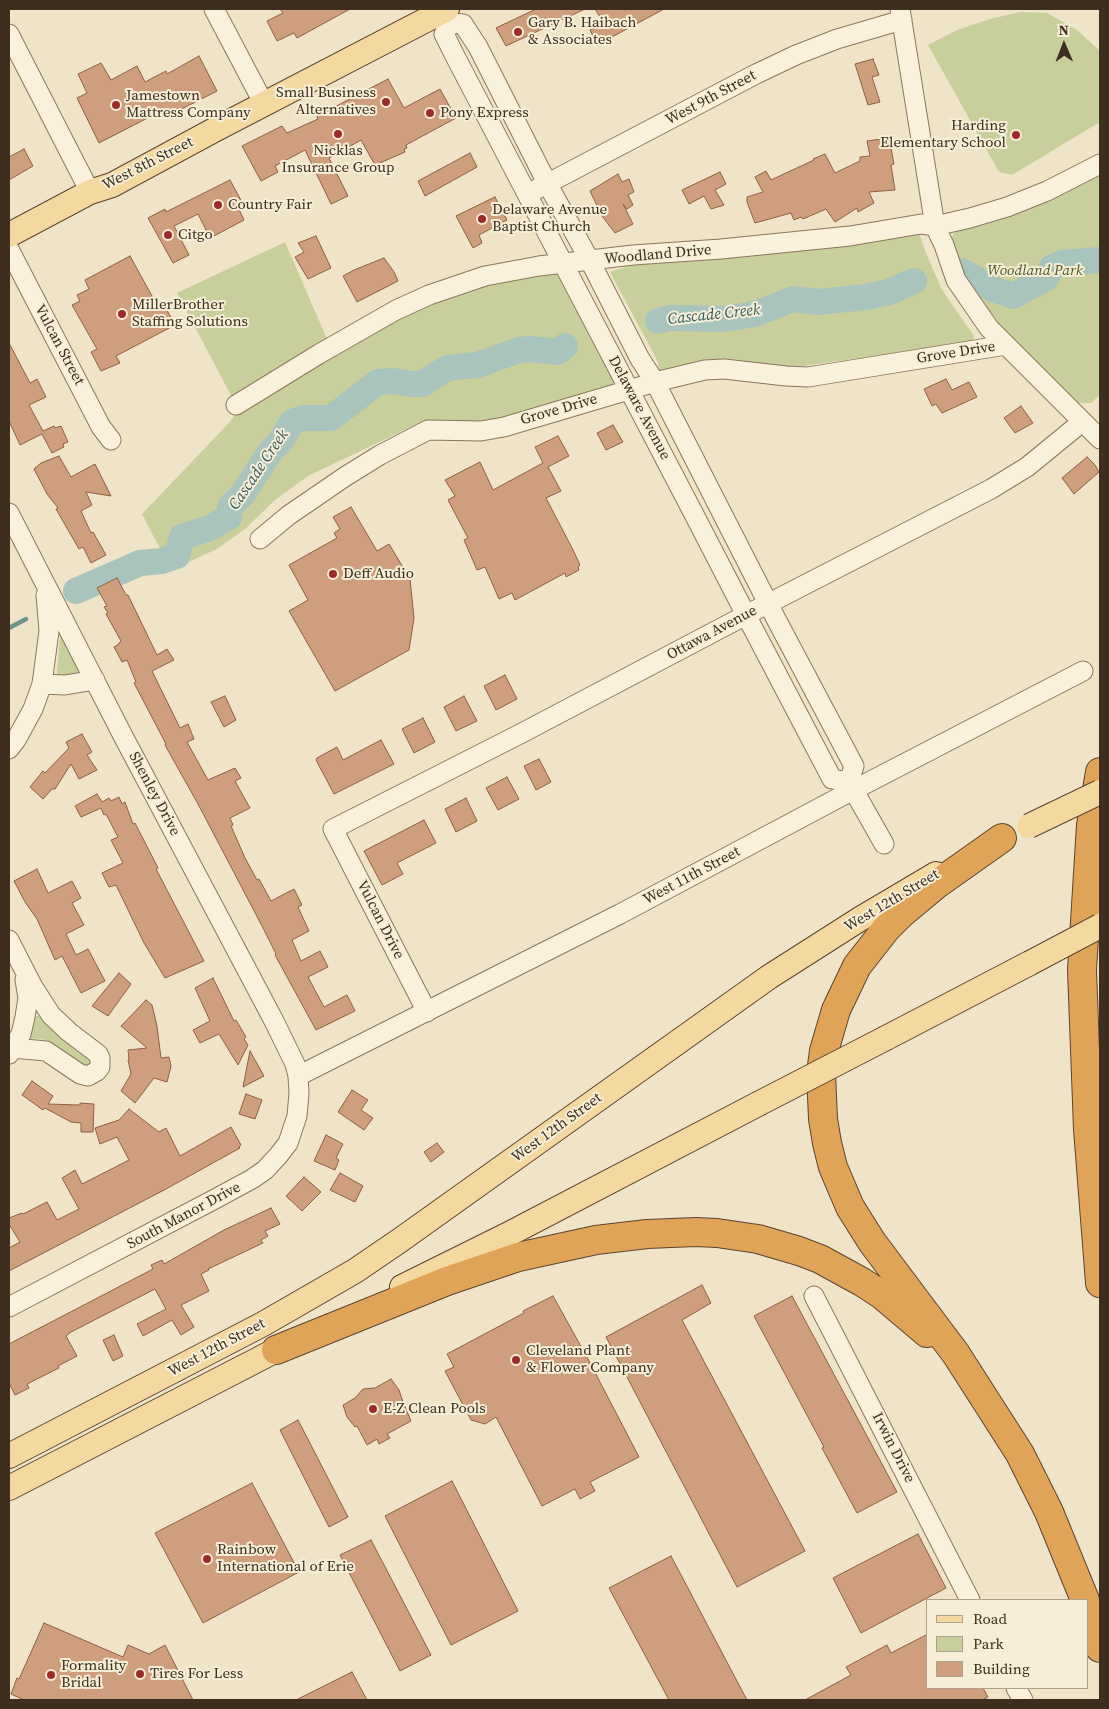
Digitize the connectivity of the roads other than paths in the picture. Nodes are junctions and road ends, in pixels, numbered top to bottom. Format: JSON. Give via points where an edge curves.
{"nodes":[{"id":1,"x":214,"y":9,"type":"edge"},
{"id":2,"x":448,"y":12,"type":"edge"},
{"id":3,"x":901,"y":14,"type":"edge"},
{"id":4,"x":9,"y":34,"type":"edge"},
{"id":5,"x":264,"y":104,"type":"junction"},
{"id":6,"x":1100,"y":164,"type":"edge"},
{"id":7,"x":547,"y":184,"type":"junction"},
{"id":8,"x":90,"y":192,"type":"junction"},
{"id":9,"x":527,"y":194,"type":"junction"},
{"id":10,"x":935,"y":226,"type":"junction"},
{"id":11,"x":9,"y":235,"type":"edge"},
{"id":12,"x":9,"y":249,"type":"edge"},
{"id":13,"x":590,"y":261,"type":"junction"},
{"id":14,"x":564,"y":263,"type":"junction"},
{"id":15,"x":1006,"y":345,"type":"junction"},
{"id":16,"x":655,"y":382,"type":"junction"},
{"id":17,"x":629,"y":390,"type":"junction"},
{"id":18,"x":236,"y":405,"type":"dead end"},
{"id":19,"x":1082,"y":422,"type":"junction"},
{"id":20,"x":1100,"y":439,"type":"edge"},
{"id":21,"x":111,"y":440,"type":"dead end"},
{"id":22,"x":9,"y":513,"type":"edge"},
{"id":23,"x":260,"y":540,"type":"dead end"},
{"id":24,"x":44,"y":584,"type":"junction"},
{"id":25,"x":768,"y":604,"type":"junction"},
{"id":26,"x":746,"y":615,"type":"junction"},
{"id":27,"x":1084,"y":671,"type":"dead end"},
{"id":28,"x":95,"y":680,"type":"junction"},
{"id":29,"x":42,"y":684,"type":"junction"},
{"id":30,"x":9,"y":749,"type":"edge"},
{"id":31,"x":1100,"y":772,"type":"edge"},
{"id":32,"x":852,"y":786,"type":"junction"},
{"id":33,"x":1100,"y":792,"type":"edge"},
{"id":34,"x":333,"y":829,"type":"joint"},
{"id":35,"x":1002,"y":838,"type":"junction"},
{"id":36,"x":884,"y":844,"type":"dead end"},
{"id":37,"x":1100,"y":926,"type":"edge"},
{"id":38,"x":9,"y":940,"type":"edge"},
{"id":39,"x":22,"y":966,"type":"junction"},
{"id":40,"x":427,"y":1012,"type":"junction"},
{"id":41,"x":11,"y":1051,"type":"edge"},
{"id":42,"x":298,"y":1076,"type":"junction"},
{"id":43,"x":1100,"y":1284,"type":"edge"},
{"id":44,"x":814,"y":1296,"type":"dead end"},
{"id":45,"x":9,"y":1307,"type":"edge"},
{"id":46,"x":276,"y":1350,"type":"junction"},
{"id":47,"x":1000,"y":1423,"type":"junction"},
{"id":48,"x":9,"y":1456,"type":"edge"},
{"id":49,"x":9,"y":1488,"type":"edge"},
{"id":50,"x":969,"y":1599,"type":"edge"},
{"id":51,"x":1085,"y":1599,"type":"edge"},
{"id":52,"x":1089,"y":1612,"type":"edge"},
{"id":53,"x":1100,"y":1648,"type":"edge"}],
"edges":[{"from":1,"to":5,"type":"street"},
{"from":2,"to":5,"type":"main road","name":"West 8th Street"},
{"from":2,"to":7,"type":"street","name":"Delaware Avenue","via":[[463,24],[478,47]]},
{"from":2,"to":9,"type":"street","name":"Delaware Avenue","via":[[444,34]]},
{"from":3,"to":7,"type":"street","name":"West 9th Street","via":[[756,74]]},
{"from":3,"to":10,"type":"street"},
{"from":4,"to":8,"type":"street"},
{"from":5,"to":8,"type":"main road","name":"West 8th Street","via":[[112,185]]},
{"from":6,"to":10,"type":"street","name":"Woodland Drive","via":[[1007,207]]},
{"from":7,"to":9,"type":"street","name":"West 9th Street"},
{"from":7,"to":13,"type":"street","name":"Delaware Avenue"},
{"from":8,"to":11,"type":"main road","name":"West 8th Street"},
{"from":9,"to":14,"type":"street","name":"Delaware Avenue"},
{"from":10,"to":13,"type":"street","name":"Woodland Drive","via":[[921,224],[850,236]]},
{"from":10,"to":15,"type":"street","via":[[956,280],[978,314]]},
{"from":12,"to":21,"type":"street","name":"Vulcan Street","via":[[101,427]]},
{"from":13,"to":14,"type":"street","name":"Woodland Drive"},
{"from":13,"to":16,"type":"street","name":"Delaware Avenue"},
{"from":14,"to":17,"type":"street","name":"Delaware Avenue"},
{"from":14,"to":18,"type":"street","name":"Woodland Drive","via":[[485,276],[430,294],[327,349]]},
{"from":15,"to":16,"type":"street","name":"Grove Drive","via":[[808,377],[724,369],[705,370]]},
{"from":15,"to":19,"type":"street"},
{"from":16,"to":17,"type":"street","name":"Grove Drive"},
{"from":16,"to":25,"type":"street","name":"Delaware Avenue"},
{"from":17,"to":23,"type":"street","name":"Grove Drive","via":[[504,427],[481,431],[428,430],[346,476]]},
{"from":17,"to":26,"type":"street","name":"Delaware Avenue"},
{"from":19,"to":20,"type":"street"},
{"from":19,"to":25,"type":"street","name":"Ottawa Avenue","via":[[1026,467],[991,489]]},
{"from":22,"to":24,"type":"street","name":"Shenley Drive"},
{"from":24,"to":28,"type":"street","name":"Shenley Drive"},
{"from":24,"to":29,"type":"street","via":[[49,631]]},
{"from":25,"to":26,"type":"street","name":"Ottawa Avenue"},
{"from":25,"to":32,"type":"street","name":"Delaware Avenue","via":[[854,766]]},
{"from":26,"to":32,"type":"street","name":"Delaware Avenue","via":[[832,779]]},
{"from":26,"to":34,"type":"street","name":"Ottawa Avenue"},
{"from":27,"to":32,"type":"street","name":"West 11th Street"},
{"from":28,"to":29,"type":"street","via":[[65,685]]},
{"from":28,"to":42,"type":"street","name":"Shenley Drive","via":[[274,1021]]},
{"from":29,"to":30,"type":"street","via":[[34,708]]},
{"from":31,"to":43,"type":"highway","via":[[1092,825],[1082,970],[1088,1129]]},
{"from":32,"to":36,"type":"street","name":"Delaware Avenue"},
{"from":32,"to":40,"type":"street","name":"West 11th Street","via":[[620,914]]},
{"from":33,"to":35,"type":"main road","name":"West 12th Street","bridge":true},
{"from":34,"to":40,"type":"street","name":"Vulcan Drive"},
{"from":35,"to":47,"type":"highway","via":[[918,899],[872,946],[836,1010],[827,1037],[821,1073],[826,1143],[850,1207],[872,1242],[956,1354]]},
{"from":35,"to":48,"type":"main road","name":"West 12th Street","via":[[901,894],[769,977],[355,1271],[263,1324]]},
{"from":37,"to":46,"type":"main road","name":"West 12th Street","bridge":true,"via":[[509,1234]]},
{"from":38,"to":39,"type":"street"},
{"from":39,"to":41,"type":"street","via":[[27,1009]]},
{"from":39,"to":41,"type":"street","via":[[51,1015],[98,1054],[100,1067],[88,1076],[46,1051]]},
{"from":40,"to":42,"type":"street","name":"West 11th Street"},
{"from":42,"to":45,"type":"street","name":"South Manor Drive","via":[[294,1126],[284,1149],[265,1170]]},
{"from":44,"to":50,"type":"street","name":"Irwin Drive"},
{"from":46,"to":47,"type":"highway","via":[[447,1281],[518,1257],[622,1236],[716,1233],[758,1239],[799,1251],[868,1286],[902,1311],[937,1344]]},
{"from":46,"to":49,"type":"main road","name":"West 12th Street"},
{"from":47,"to":51,"type":"highway","via":[[1020,1454],[1049,1512]]},
{"from":52,"to":53,"type":"highway"}]}
